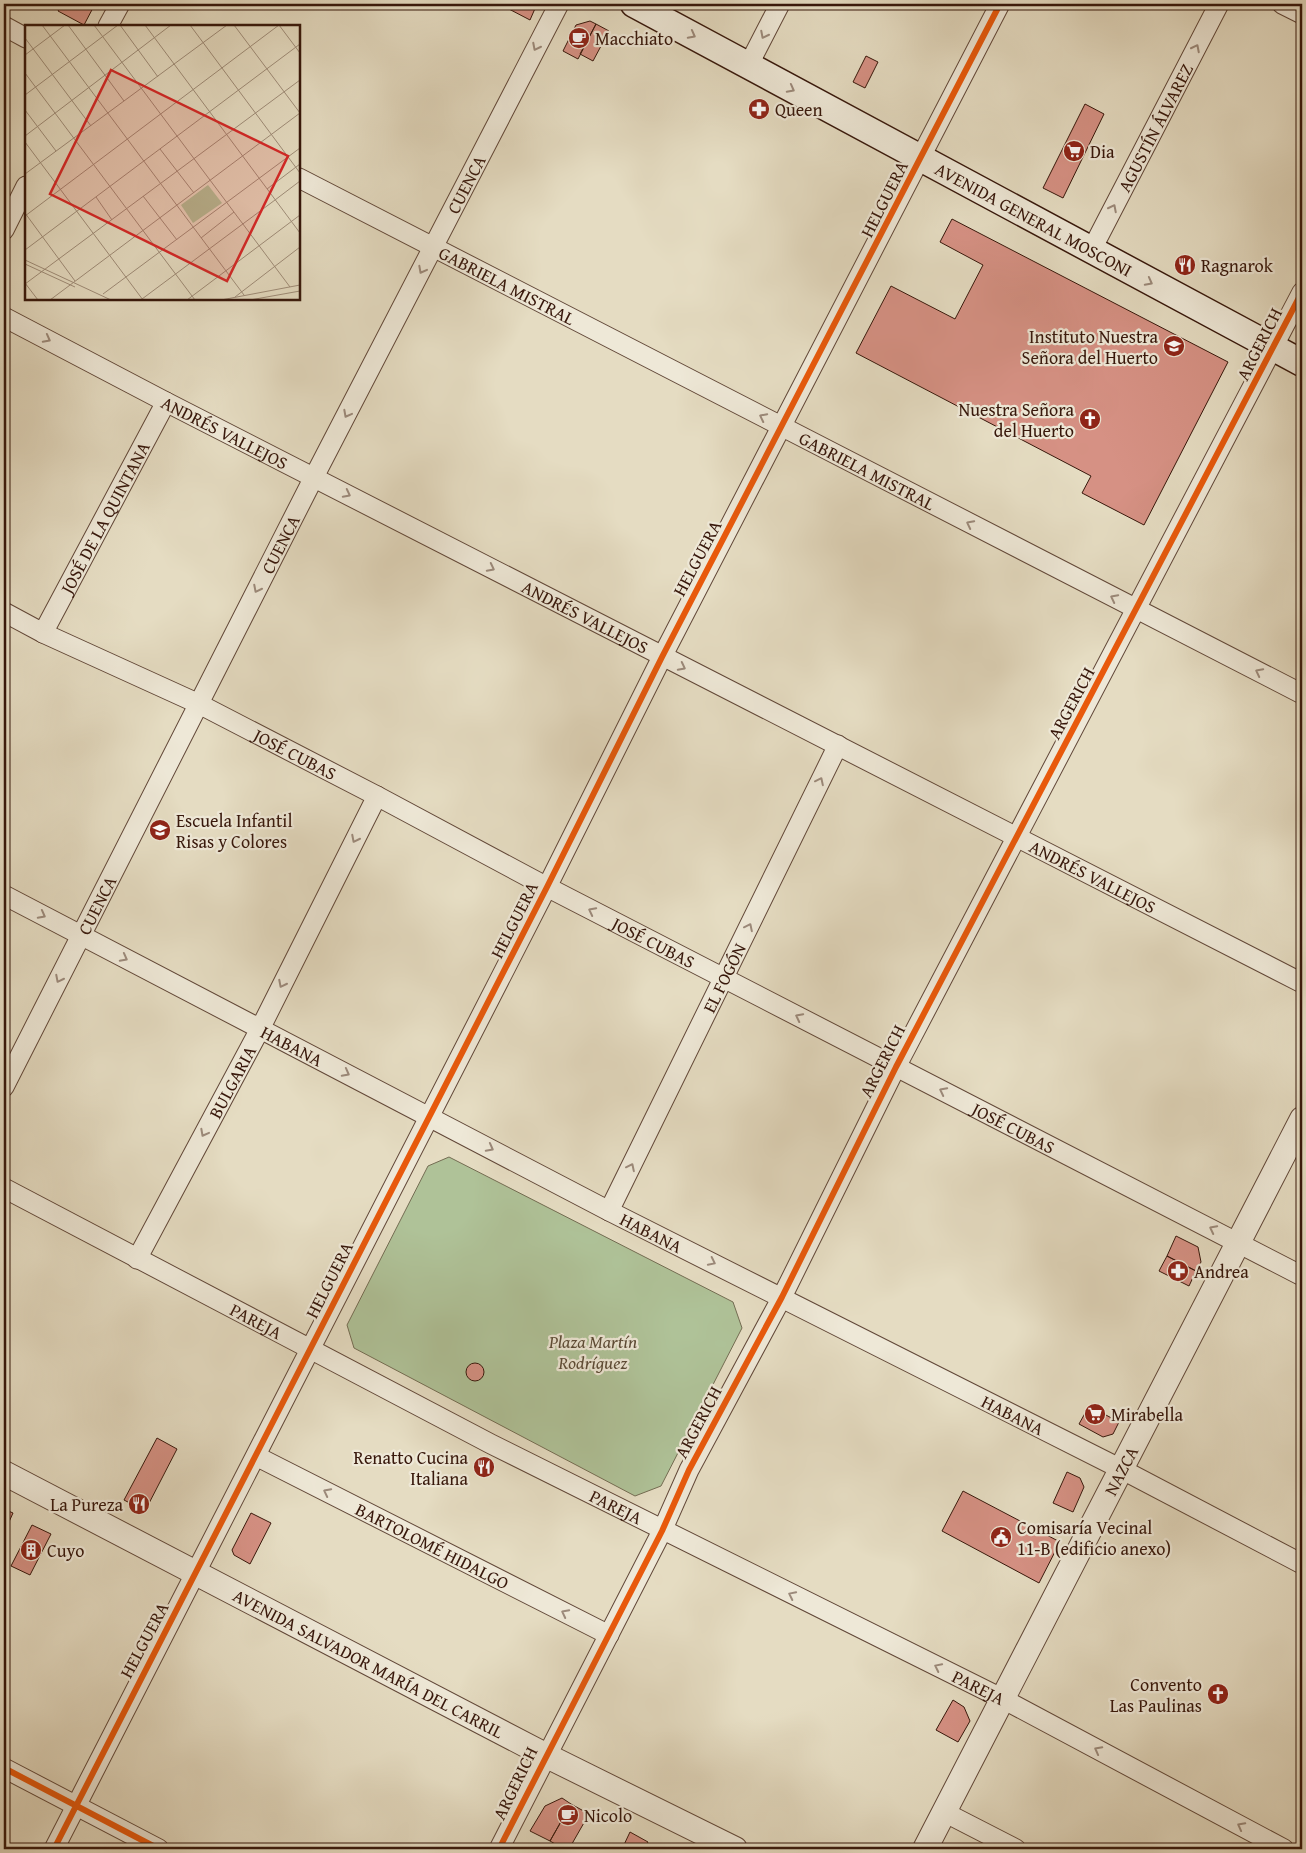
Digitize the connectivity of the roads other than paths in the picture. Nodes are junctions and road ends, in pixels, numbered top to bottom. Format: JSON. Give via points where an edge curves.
{"nodes":[{"id":1,"x":120,"y":4,"type":"edge"},
{"id":2,"x":558,"y":4,"type":"edge"},
{"id":3,"x":634,"y":4,"type":"edge"},
{"id":4,"x":780,"y":4,"type":"edge"},
{"id":5,"x":1000,"y":4,"type":"edge"},
{"id":6,"x":1219,"y":4,"type":"edge"},
{"id":7,"x":1282,"y":4,"type":"edge"},
{"id":8,"x":1302,"y":14,"type":"edge"},
{"id":9,"x":109,"y":25,"type":"edge"},
{"id":10,"x":4,"y":26,"type":"edge"},
{"id":11,"x":25,"y":37,"type":"edge"},
{"id":12,"x":748,"y":66,"type":"junction"},
{"id":13,"x":921,"y":159,"type":"junction"},
{"id":14,"x":300,"y":179,"type":"edge"},
{"id":15,"x":25,"y":188,"type":"edge"},
{"id":16,"x":4,"y":230,"type":"edge"},
{"id":17,"x":434,"y":248,"type":"junction"},
{"id":18,"x":1091,"y":251,"type":"junction"},
{"id":19,"x":1302,"y":292,"type":"edge"},
{"id":20,"x":4,"y":316,"type":"edge"},
{"id":21,"x":1274,"y":348,"type":"junction"},
{"id":22,"x":1302,"y":363,"type":"edge"},
{"id":23,"x":166,"y":402,"type":"junction"},
{"id":24,"x":783,"y":427,"type":"junction"},
{"id":25,"x":314,"y":477,"type":"junction"},
{"id":26,"x":1136,"y":610,"type":"junction"},
{"id":27,"x":4,"y":612,"type":"edge"},
{"id":28,"x":43,"y":633,"type":"junction"},
{"id":29,"x":662,"y":657,"type":"junction"},
{"id":30,"x":1302,"y":694,"type":"edge"},
{"id":31,"x":199,"y":704,"type":"junction"},
{"id":32,"x":838,"y":744,"type":"junction"},
{"id":33,"x":377,"y":796,"type":"junction"},
{"id":34,"x":1017,"y":838,"type":"junction"},
{"id":35,"x":547,"y":887,"type":"junction"},
{"id":36,"x":4,"y":895,"type":"edge"},
{"id":37,"x":81,"y":935,"type":"junction"},
{"id":38,"x":724,"y":979,"type":"junction"},
{"id":39,"x":1302,"y":983,"type":"edge"},
{"id":40,"x":260,"y":1029,"type":"junction"},
{"id":41,"x":896,"y":1067,"type":"junction"},
{"id":42,"x":4,"y":1087,"type":"edge"},
{"id":43,"x":429,"y":1117,"type":"junction"},
{"id":44,"x":1302,"y":1119,"type":"edge"},
{"id":45,"x":4,"y":1188,"type":"edge"},
{"id":46,"x":610,"y":1211,"type":"junction"},
{"id":47,"x":1240,"y":1243,"type":"junction"},
{"id":48,"x":137,"y":1260,"type":"junction"},
{"id":49,"x":1302,"y":1276,"type":"edge"},
{"id":50,"x":782,"y":1296,"type":"junction"},
{"id":51,"x":310,"y":1351,"type":"junction"},
{"id":52,"x":256,"y":1456,"type":"junction"},
{"id":53,"x":1121,"y":1469,"type":"junction"},
{"id":54,"x":4,"y":1473,"type":"edge"},
{"id":55,"x":662,"y":1531,"type":"junction"},
{"id":56,"x":1302,"y":1564,"type":"edge"},
{"id":57,"x":196,"y":1572,"type":"junction"},
{"id":58,"x":608,"y":1635,"type":"junction"},
{"id":59,"x":1003,"y":1699,"type":"junction"},
{"id":60,"x":545,"y":1755,"type":"junction"},
{"id":61,"x":4,"y":1768,"type":"edge"},
{"id":62,"x":74,"y":1806,"type":"junction"},
{"id":63,"x":944,"y":1812,"type":"junction"},
{"id":64,"x":54,"y":1849,"type":"edge"},
{"id":65,"x":159,"y":1849,"type":"edge"},
{"id":66,"x":499,"y":1849,"type":"edge"},
{"id":67,"x":735,"y":1849,"type":"edge"},
{"id":68,"x":926,"y":1849,"type":"edge"},
{"id":69,"x":1016,"y":1849,"type":"edge"},
{"id":70,"x":1284,"y":1849,"type":"edge"}],
"edges":[{"from":1,"to":9,"type":"street"},
{"from":2,"to":17,"type":"street","name":"CUENCA","one_way":true},
{"from":3,"to":12,"type":"main road","name":"AVENIDA GENERAL MOSCONI","one_way":true},
{"from":4,"to":12,"type":"street","one_way":true},
{"from":5,"to":13,"type":"street","name":"HELGUERA"},
{"from":18,"to":6,"type":"street","name":"AGUSTÍN ÁLVAREZ","one_way":true},
{"from":7,"to":8,"type":"street"},
{"from":10,"to":11,"type":"street"},
{"from":12,"to":13,"type":"main road","name":"AVENIDA GENERAL MOSCONI","one_way":true},
{"from":13,"to":18,"type":"main road","name":"AVENIDA GENERAL MOSCONI"},
{"from":13,"to":24,"type":"street","name":"HELGUERA"},
{"from":14,"to":17,"type":"street","name":"GABRIELA MISTRAL"},
{"from":15,"to":16,"type":"street"},
{"from":24,"to":17,"type":"street","name":"GABRIELA MISTRAL","one_way":true},
{"from":17,"to":25,"type":"street","name":"CUENCA","one_way":true},
{"from":18,"to":21,"type":"main road","name":"AVENIDA GENERAL MOSCONI","one_way":true},
{"from":19,"to":21,"type":"street","name":"ARGERICH"},
{"from":20,"to":23,"type":"street","name":"ANDRÉS VALLEJOS","one_way":true},
{"from":21,"to":22,"type":"main road","name":"AVENIDA GENERAL MOSCONI"},
{"from":21,"to":26,"type":"street","name":"ARGERICH"},
{"from":23,"to":25,"type":"street","name":"ANDRÉS VALLEJOS"},
{"from":23,"to":28,"type":"street","name":"JOSÉ DE LA QUINTANA"},
{"from":26,"to":24,"type":"street","name":"GABRIELA MISTRAL","one_way":true},
{"from":24,"to":29,"type":"street","name":"HELGUERA"},
{"from":25,"to":29,"type":"street","name":"ANDRÉS VALLEJOS","one_way":true},
{"from":25,"to":31,"type":"street","name":"CUENCA","one_way":true},
{"from":30,"to":26,"type":"street","name":"GABRIELA MISTRAL","one_way":true},
{"from":26,"to":34,"type":"street","name":"ARGERICH"},
{"from":27,"to":28,"type":"street","name":"JOSÉ CUBAS"},
{"from":28,"to":31,"type":"street","name":"JOSÉ CUBAS"},
{"from":29,"to":32,"type":"street","name":"ANDRÉS VALLEJOS","one_way":true},
{"from":29,"to":35,"type":"street","name":"HELGUERA"},
{"from":31,"to":33,"type":"street","name":"JOSÉ CUBAS"},
{"from":31,"to":37,"type":"street","name":"CUENCA"},
{"from":32,"to":34,"type":"street","name":"ANDRÉS VALLEJOS"},
{"from":38,"to":32,"type":"street","name":"EL FOGÓN","one_way":true},
{"from":33,"to":35,"type":"street","name":"JOSÉ CUBAS"},
{"from":33,"to":40,"type":"street","name":"BULGARIA","one_way":true},
{"from":34,"to":39,"type":"street","name":"ANDRÉS VALLEJOS"},
{"from":34,"to":41,"type":"street","name":"ARGERICH"},
{"from":38,"to":35,"type":"street","name":"JOSÉ CUBAS","one_way":true},
{"from":35,"to":43,"type":"street","name":"HELGUERA"},
{"from":36,"to":37,"type":"street","name":"HABANA","one_way":true},
{"from":37,"to":40,"type":"street","name":"HABANA","one_way":true},
{"from":37,"to":42,"type":"street","name":"CUENCA","one_way":true},
{"from":41,"to":38,"type":"street","name":"JOSÉ CUBAS","one_way":true},
{"from":46,"to":38,"type":"street","name":"EL FOGÓN","one_way":true},
{"from":40,"to":43,"type":"street","name":"HABANA","one_way":true},
{"from":40,"to":48,"type":"street","name":"BULGARIA","one_way":true},
{"from":47,"to":41,"type":"street","name":"JOSÉ CUBAS","one_way":true},
{"from":41,"to":50,"type":"street","name":"ARGERICH"},
{"from":43,"to":46,"type":"street","name":"HABANA","one_way":true},
{"from":43,"to":51,"type":"street","name":"HELGUERA"},
{"from":44,"to":47,"type":"street","name":"NAZCA"},
{"from":45,"to":48,"type":"street","name":"PAREJA"},
{"from":46,"to":50,"type":"street","name":"HABANA","one_way":true},
{"from":47,"to":49,"type":"street","name":"JOSÉ CUBAS"},
{"from":47,"to":53,"type":"street","name":"NAZCA"},
{"from":48,"to":51,"type":"street","name":"PAREJA"},
{"from":50,"to":53,"type":"street","name":"HABANA"},
{"from":50,"to":55,"type":"street","name":"ARGERICH","via":[[689,1470]]},
{"from":51,"to":52,"type":"street","name":"HELGUERA"},
{"from":51,"to":55,"type":"street","name":"PAREJA"},
{"from":52,"to":57,"type":"street","name":"HELGUERA"},
{"from":58,"to":52,"type":"street","name":"BARTOLOMÉ HIDALGO","one_way":true},
{"from":53,"to":56,"type":"street","name":"HABANA"},
{"from":53,"to":59,"type":"street","name":"NAZCA"},
{"from":54,"to":57,"type":"street","name":"AVENIDA SALVADOR MARÍA DEL CARRIL"},
{"from":55,"to":58,"type":"street","name":"ARGERICH"},
{"from":59,"to":55,"type":"street","name":"PAREJA","one_way":true},
{"from":57,"to":60,"type":"street","name":"AVENIDA SALVADOR MARÍA DEL CARRIL"},
{"from":57,"to":62,"type":"street","name":"HELGUERA"},
{"from":58,"to":60,"type":"street","name":"ARGERICH"},
{"from":59,"to":63,"type":"street","name":"NAZCA"},
{"from":70,"to":59,"type":"street","name":"PAREJA","one_way":true},
{"from":60,"to":66,"type":"street","name":"ARGERICH"},
{"from":60,"to":67,"type":"street","name":"AVENIDA SALVADOR MARÍA DEL CARRIL"},
{"from":61,"to":62,"type":"street"},
{"from":62,"to":64,"type":"street","name":"HELGUERA"},
{"from":62,"to":65,"type":"street"},
{"from":63,"to":68,"type":"street","name":"NAZCA"},
{"from":63,"to":69,"type":"street"}]}
